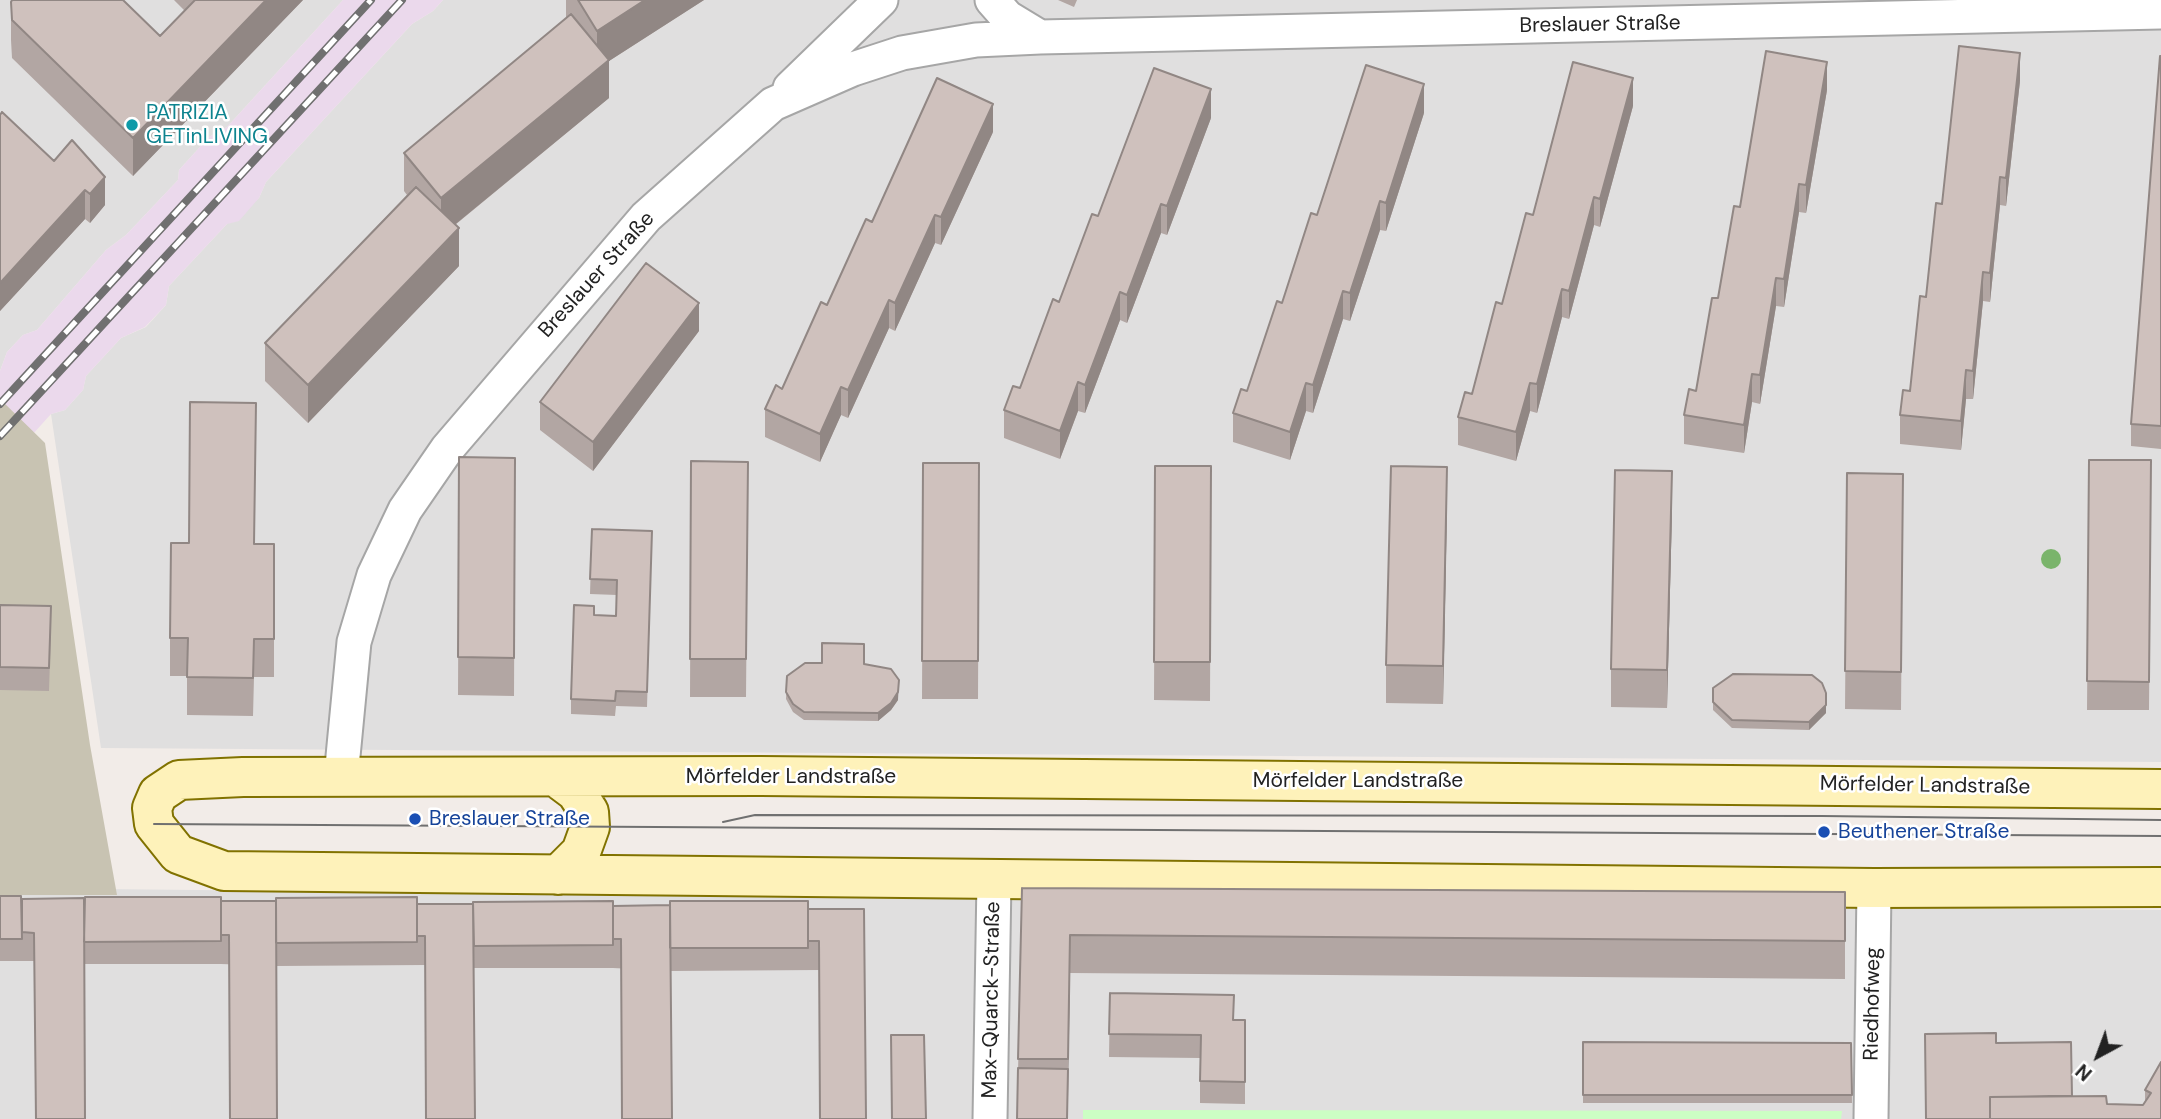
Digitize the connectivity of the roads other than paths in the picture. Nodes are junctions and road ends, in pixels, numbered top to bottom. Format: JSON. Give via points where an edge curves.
{"nodes":[{"id":1,"x":881,"y":0,"type":"edge"},
{"id":2,"x":992,"y":0,"type":"edge"},
{"id":3,"x":2161,"y":12,"type":"edge"},
{"id":4,"x":1040,"y":37,"type":"junction"},
{"id":5,"x":773,"y":104,"type":"junction"},
{"id":6,"x":341,"y":777,"type":"junction"},
{"id":7,"x":555,"y":777,"type":"junction"},
{"id":8,"x":2161,"y":789,"type":"edge"},
{"id":9,"x":558,"y":874,"type":"junction"},
{"id":10,"x":994,"y":880,"type":"junction"},
{"id":11,"x":2161,"y":887,"type":"edge"},
{"id":12,"x":1874,"y":888,"type":"junction"},
{"id":13,"x":990,"y":1119,"type":"edge"},
{"id":14,"x":1871,"y":1119,"type":"edge"}],
"edges":[{"from":1,"to":5,"type":"street","name":"Breslauer Straße"},
{"from":2,"to":4,"type":"street","via":[[1007,17]]},
{"from":3,"to":4,"type":"street","name":"Breslauer Straße"},
{"from":4,"to":5,"type":"street","name":"Breslauer Straße","via":[[976,40],[902,53]]},
{"from":5,"to":6,"type":"street","name":"Breslauer Straße","via":[[646,217],[447,449],[405,510],[374,575],[354,642]]},
{"from":6,"to":7,"type":"main road","name":"Mörfelder Landstraße"},
{"from":6,"to":9,"type":"main road","name":"Mörfelder Landstraße","via":[[179,780],[158,794],[152,808],[154,824],[178,854],[225,871]]},
{"from":7,"to":8,"type":"main road","name":"Mörfelder Landstraße"},
{"from":7,"to":9,"type":"main road","via":[[576,792],[589,812],[590,827],[581,852]]},
{"from":9,"to":10,"type":"main road","name":"Mörfelder Landstraße"},
{"from":10,"to":12,"type":"main road","name":"Mörfelder Landstraße"},
{"from":10,"to":13,"type":"street","name":"Max-Quarck-Straße"},
{"from":11,"to":12,"type":"main road","name":"Mörfelder Landstraße"},
{"from":12,"to":14,"type":"street","name":"Riedhofweg"}]}
